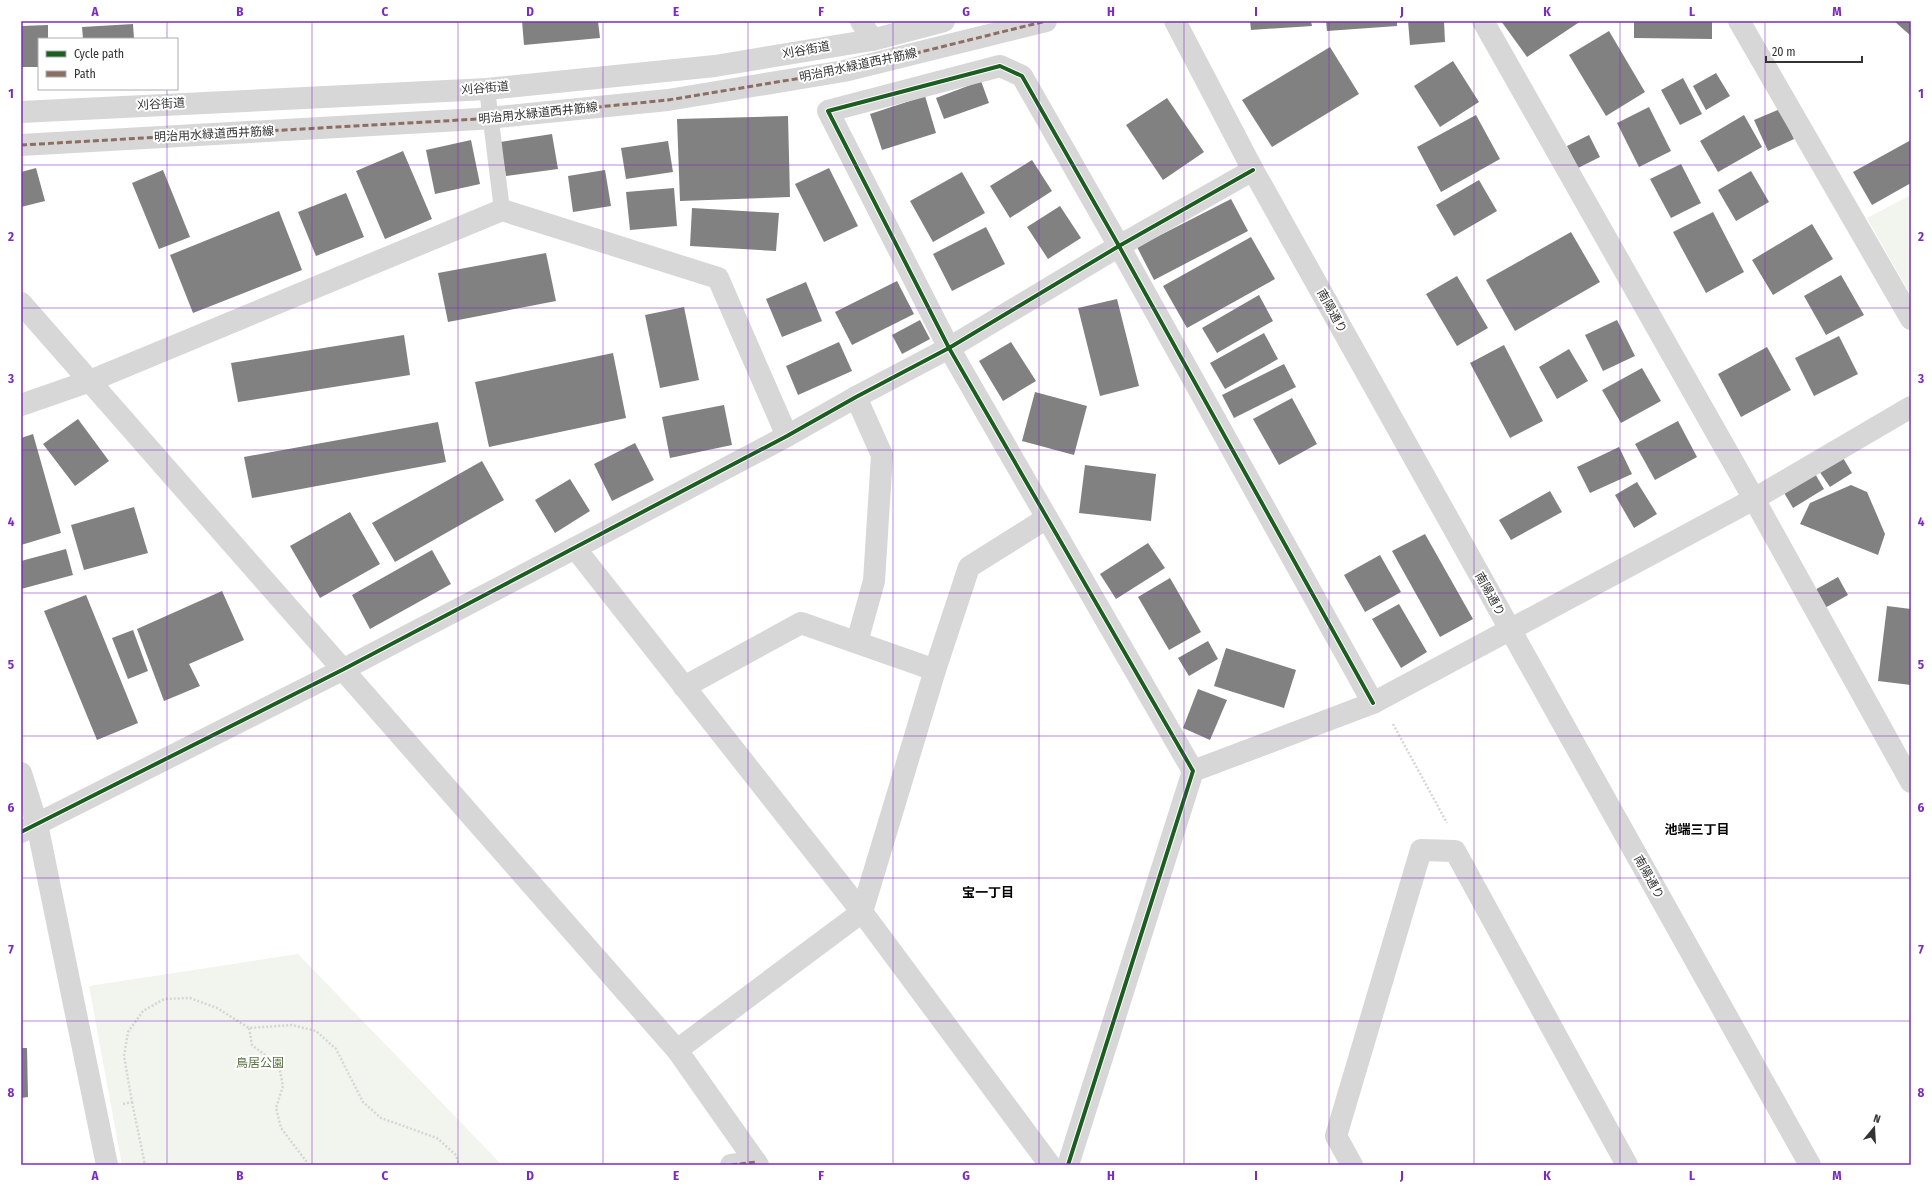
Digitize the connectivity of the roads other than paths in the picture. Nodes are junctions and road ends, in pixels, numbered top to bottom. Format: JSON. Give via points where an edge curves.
{"nodes":[{"id":1,"x":944,"y":21,"type":"edge"},
{"id":2,"x":1046,"y":21,"type":"edge"},
{"id":3,"x":1175,"y":21,"type":"edge"},
{"id":4,"x":1483,"y":21,"type":"edge"},
{"id":5,"x":1739,"y":21,"type":"edge"},
{"id":6,"x":866,"y":30,"type":"edge"},
{"id":7,"x":487,"y":89,"type":"junction"},
{"id":8,"x":21,"y":112,"type":"edge"},
{"id":9,"x":491,"y":118,"type":"junction"},
{"id":10,"x":21,"y":145,"type":"edge"},
{"id":11,"x":1253,"y":170,"type":"junction"},
{"id":12,"x":502,"y":210,"type":"junction"},
{"id":13,"x":1119,"y":246,"type":"junction"},
{"id":14,"x":21,"y":303,"type":"edge"},
{"id":15,"x":1911,"y":320,"type":"edge"},
{"id":16,"x":949,"y":348,"type":"junction"},
{"id":17,"x":90,"y":381,"type":"junction"},
{"id":18,"x":856,"y":397,"type":"junction"},
{"id":19,"x":21,"y":405,"type":"edge"},
{"id":20,"x":1911,"y":407,"type":"edge"},
{"id":21,"x":787,"y":436,"type":"junction"},
{"id":22,"x":1754,"y":499,"type":"junction"},
{"id":23,"x":1047,"y":518,"type":"junction"},
{"id":24,"x":575,"y":548,"type":"junction"},
{"id":25,"x":1510,"y":629,"type":"junction"},
{"id":26,"x":857,"y":642,"type":"junction"},
{"id":27,"x":344,"y":669,"type":"junction"},
{"id":28,"x":935,"y":670,"type":"junction"},
{"id":29,"x":684,"y":687,"type":"junction"},
{"id":30,"x":1373,"y":703,"type":"junction"},
{"id":31,"x":1193,"y":771,"type":"junction"},
{"id":32,"x":21,"y":773,"type":"edge"},
{"id":33,"x":1911,"y":782,"type":"edge"},
{"id":34,"x":29,"y":828,"type":"edge"},
{"id":35,"x":862,"y":912,"type":"junction"},
{"id":36,"x":677,"y":1050,"type":"junction"},
{"id":37,"x":757,"y":1163,"type":"edge"},
{"id":38,"x":107,"y":1165,"type":"edge"},
{"id":39,"x":731,"y":1165,"type":"edge"},
{"id":40,"x":1050,"y":1165,"type":"edge"},
{"id":41,"x":1068,"y":1165,"type":"edge"},
{"id":42,"x":1352,"y":1165,"type":"edge"},
{"id":43,"x":1627,"y":1165,"type":"edge"},
{"id":44,"x":1810,"y":1165,"type":"edge"}],
"edges":[{"from":1,"to":6,"type":"street","name":"刈谷街道"},
{"from":2,"to":9,"type":"street","name":"明治用水緑道西井筋線","via":[[844,71],[668,100]]},
{"from":3,"to":11,"type":"street","name":"南陽通り"},
{"from":4,"to":22,"type":"street"},
{"from":5,"to":15,"type":"street"},
{"from":6,"to":7,"type":"street","name":"刈谷街道","via":[[715,66]]},
{"from":7,"to":8,"type":"street","name":"刈谷街道"},
{"from":7,"to":9,"type":"lane"},
{"from":9,"to":10,"type":"street","name":"明治用水緑道西井筋線"},
{"from":9,"to":12,"type":"lane"},
{"from":11,"to":13,"type":"street"},
{"from":11,"to":25,"type":"street","name":"南陽通り"},
{"from":12,"to":17,"type":"street"},
{"from":12,"to":21,"type":"street","via":[[718,278]]},
{"from":13,"to":16,"type":"street"},
{"from":13,"to":16,"type":"street","via":[[1022,76],[1000,66],[828,111]]},
{"from":13,"to":30,"type":"street"},
{"from":14,"to":17,"type":"street"},
{"from":16,"to":18,"type":"street"},
{"from":16,"to":23,"type":"street"},
{"from":17,"to":19,"type":"street"},
{"from":17,"to":27,"type":"street"},
{"from":18,"to":21,"type":"street"},
{"from":18,"to":26,"type":"street","via":[[882,456],[874,581]]},
{"from":20,"to":22,"type":"street"},
{"from":21,"to":24,"type":"street"},
{"from":22,"to":25,"type":"street"},
{"from":22,"to":33,"type":"street"},
{"from":23,"to":28,"type":"street","via":[[970,566]]},
{"from":23,"to":31,"type":"street"},
{"from":24,"to":27,"type":"street"},
{"from":24,"to":29,"type":"street"},
{"from":25,"to":30,"type":"street"},
{"from":25,"to":44,"type":"street","name":"南陽通り"},
{"from":26,"to":28,"type":"street"},
{"from":26,"to":29,"type":"street","via":[[801,623]]},
{"from":27,"to":34,"type":"street"},
{"from":27,"to":36,"type":"street"},
{"from":28,"to":35,"type":"street"},
{"from":29,"to":35,"type":"street"},
{"from":30,"to":31,"type":"street"},
{"from":31,"to":41,"type":"street"},
{"from":32,"to":34,"type":"street"},
{"from":34,"to":38,"type":"street"},
{"from":35,"to":36,"type":"street"},
{"from":35,"to":40,"type":"street"},
{"from":36,"to":37,"type":"street"},
{"from":37,"to":39,"type":"street"},
{"from":42,"to":43,"type":"street","via":[[1336,1136],[1421,850],[1456,851]]}]}
